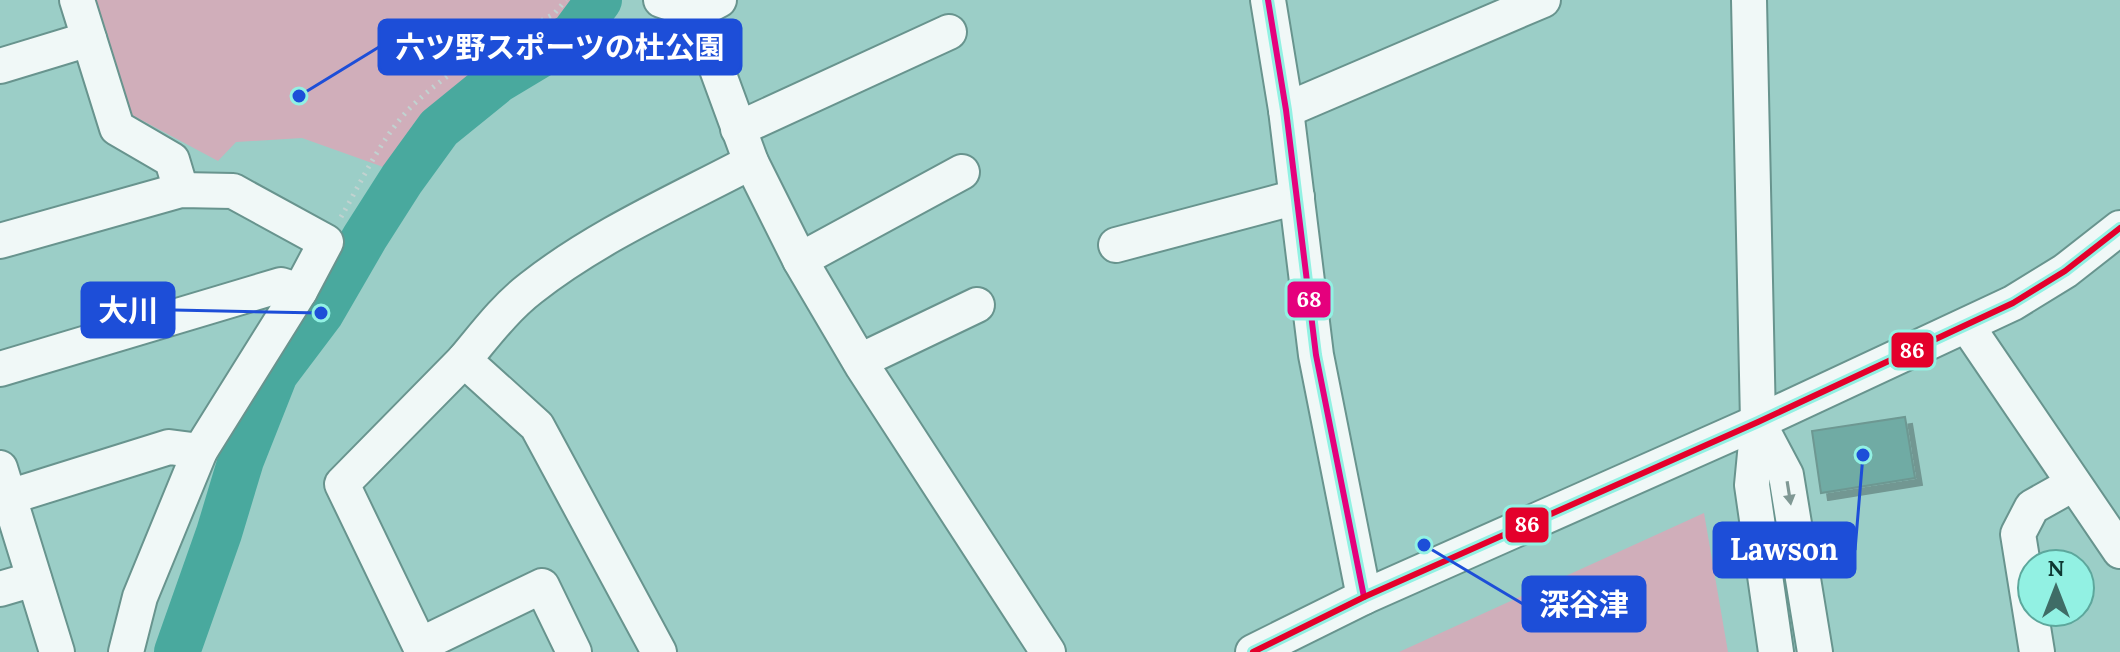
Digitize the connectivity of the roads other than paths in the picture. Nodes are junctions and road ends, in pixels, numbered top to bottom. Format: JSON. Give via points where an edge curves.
{"nodes":[{"id":1,"x":77,"y":0,"type":"edge"},
{"id":2,"x":661,"y":0,"type":"edge"},
{"id":3,"x":1268,"y":0,"type":"edge"},
{"id":4,"x":1543,"y":0,"type":"edge"},
{"id":5,"x":1749,"y":0,"type":"edge"},
{"id":6,"x":707,"y":6,"type":"edge"},
{"id":7,"x":949,"y":32,"type":"dead end"},
{"id":8,"x":89,"y":39,"type":"junction"},
{"id":9,"x":0,"y":66,"type":"edge"},
{"id":10,"x":1286,"y":110,"type":"junction"},
{"id":11,"x":738,"y":129,"type":"junction"},
{"id":12,"x":751,"y":162,"type":"junction"},
{"id":13,"x":962,"y":172,"type":"dead end"},
{"id":14,"x":181,"y":190,"type":"junction"},
{"id":15,"x":1297,"y":197,"type":"junction"},
{"id":16,"x":2120,"y":228,"type":"edge"},
{"id":17,"x":0,"y":241,"type":"edge"},
{"id":18,"x":1116,"y":245,"type":"dead end"},
{"id":19,"x":800,"y":260,"type":"junction"},
{"id":20,"x":300,"y":291,"type":"junction"},
{"id":21,"x":977,"y":305,"type":"dead end"},
{"id":22,"x":1967,"y":326,"type":"junction"},
{"id":23,"x":464,"y":360,"type":"junction"},
{"id":24,"x":860,"y":361,"type":"junction"},
{"id":25,"x":0,"y":369,"type":"edge"},
{"id":26,"x":1758,"y":422,"type":"junction"},
{"id":27,"x":200,"y":451,"type":"junction"},
{"id":28,"x":4,"y":482,"type":"edge"},
{"id":29,"x":2073,"y":484,"type":"junction"},
{"id":30,"x":2120,"y":551,"type":"edge"},
{"id":31,"x":34,"y":579,"type":"junction"},
{"id":32,"x":0,"y":589,"type":"edge"},
{"id":33,"x":1364,"y":597,"type":"junction"},
{"id":34,"x":422,"y":648,"type":"edge"},
{"id":35,"x":57,"y":652,"type":"edge"},
{"id":36,"x":126,"y":652,"type":"edge"},
{"id":37,"x":574,"y":652,"type":"edge"},
{"id":38,"x":659,"y":652,"type":"edge"},
{"id":39,"x":1048,"y":652,"type":"edge"},
{"id":40,"x":1253,"y":652,"type":"edge"},
{"id":41,"x":1776,"y":652,"type":"edge"},
{"id":42,"x":1815,"y":652,"type":"edge"},
{"id":43,"x":2037,"y":652,"type":"edge"}],
"edges":[{"from":1,"to":8,"type":"street"},
{"from":2,"to":6,"type":"street"},
{"from":3,"to":10,"type":"street"},
{"from":4,"to":10,"type":"street"},
{"from":5,"to":26,"type":"street"},
{"from":6,"to":11,"type":"street"},
{"from":7,"to":11,"type":"street"},
{"from":8,"to":9,"type":"street"},
{"from":8,"to":14,"type":"street","via":[[117,128],[172,160]]},
{"from":10,"to":15,"type":"street"},
{"from":11,"to":12,"type":"street"},
{"from":12,"to":19,"type":"street"},
{"from":12,"to":23,"type":"street","via":[[611,236],[532,287]]},
{"from":13,"to":19,"type":"street"},
{"from":14,"to":17,"type":"street"},
{"from":14,"to":20,"type":"street","via":[[233,191],[326,242]]},
{"from":15,"to":18,"type":"street"},
{"from":15,"to":33,"type":"street","via":[[1316,355]]},
{"from":16,"to":22,"type":"street","via":[[2065,271]]},
{"from":19,"to":24,"type":"street"},
{"from":20,"to":25,"type":"street","via":[[281,285]]},
{"from":20,"to":27,"type":"street"},
{"from":21,"to":24,"type":"street"},
{"from":22,"to":26,"type":"street"},
{"from":22,"to":29,"type":"street"},
{"from":23,"to":34,"type":"street","via":[[342,484]]},
{"from":23,"to":38,"type":"street","via":[[537,426]]},
{"from":24,"to":39,"type":"street"},
{"from":26,"to":33,"type":"street"},
{"from":26,"to":41,"type":"street","via":[[1752,485]]},
{"from":26,"to":42,"type":"street","one_way":true,"via":[[1786,475]]},
{"from":27,"to":28,"type":"street","via":[[169,447]]},
{"from":27,"to":36,"type":"street","via":[[140,597]]},
{"from":28,"to":31,"type":"street"},
{"from":29,"to":30,"type":"street"},
{"from":29,"to":43,"type":"street","via":[[2032,507],[2018,534]]},
{"from":31,"to":32,"type":"street"},
{"from":31,"to":35,"type":"street"},
{"from":33,"to":40,"type":"street"},
{"from":34,"to":37,"type":"street","via":[[542,586]]}]}
